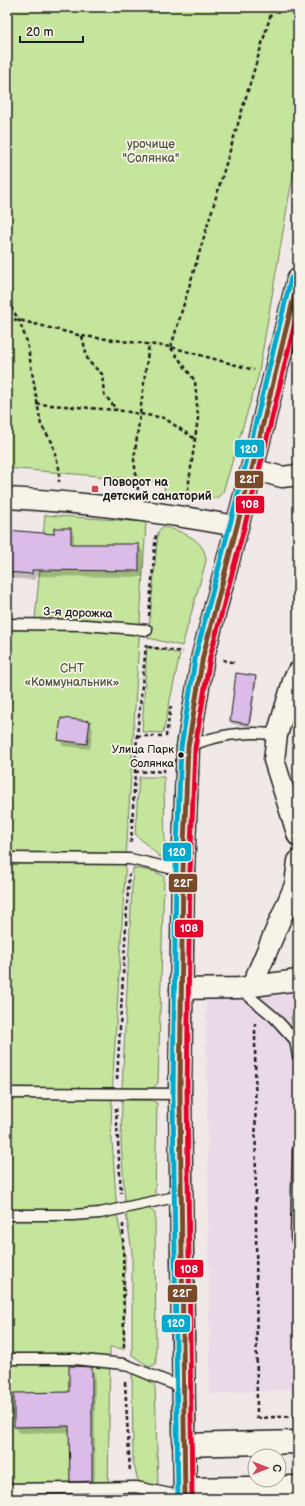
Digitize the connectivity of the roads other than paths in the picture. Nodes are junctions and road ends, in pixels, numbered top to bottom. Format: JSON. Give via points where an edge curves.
{"nodes":[{"id":1,"x":298,"y":280,"type":"edge"},
{"id":2,"x":252,"y":469,"type":"junction"},
{"id":3,"x":298,"y":475,"type":"edge"},
{"id":4,"x":7,"y":498,"type":"edge"},
{"id":5,"x":236,"y":526,"type":"junction"},
{"id":6,"x":7,"y":624,"type":"edge"},
{"id":7,"x":148,"y":630,"type":"road end"},
{"id":8,"x":298,"y":672,"type":"edge"},
{"id":9,"x":277,"y":735,"type":"junction"},
{"id":10,"x":188,"y":747,"type":"junction"},
{"id":11,"x":298,"y":836,"type":"edge"},
{"id":12,"x":7,"y":858,"type":"edge"},
{"id":13,"x":298,"y":861,"type":"edge"},
{"id":14,"x":183,"y":872,"type":"junction"},
{"id":15,"x":298,"y":980,"type":"edge"},
{"id":16,"x":180,"y":989,"type":"junction"},
{"id":17,"x":249,"y":992,"type":"junction"},
{"id":18,"x":298,"y":1056,"type":"edge"},
{"id":19,"x":7,"y":1092,"type":"edge"},
{"id":20,"x":180,"y":1094,"type":"junction"},
{"id":21,"x":298,"y":1150,"type":"edge"},
{"id":22,"x":180,"y":1196,"type":"junction"},
{"id":23,"x":7,"y":1215,"type":"edge"},
{"id":24,"x":298,"y":1243,"type":"edge"},
{"id":25,"x":7,"y":1359,"type":"edge"},
{"id":26,"x":183,"y":1388,"type":"junction"},
{"id":27,"x":298,"y":1442,"type":"edge"},
{"id":28,"x":184,"y":1445,"type":"junction"},
{"id":29,"x":298,"y":1487,"type":"edge"},
{"id":30,"x":7,"y":1489,"type":"edge"},
{"id":31,"x":185,"y":1495,"type":"edge"}],
"edges":[{"from":1,"to":2,"type":"main road"},
{"from":2,"to":3,"type":"street","via":[[282,477]]},
{"from":2,"to":5,"type":"main road"},
{"from":4,"to":5,"type":"street","via":[[60,501],[150,512]]},
{"from":5,"to":10,"type":"main road","via":[[203,656]]},
{"from":6,"to":7,"type":"lane","name":"3-я дорожка","via":[[86,625]]},
{"from":8,"to":9,"type":"street"},
{"from":9,"to":10,"type":"lane","via":[[262,732],[207,738]]},
{"from":9,"to":11,"type":"street","via":[[274,760]]},
{"from":10,"to":14,"type":"main road"},
{"from":12,"to":14,"type":"lane","via":[[130,859]]},
{"from":13,"to":17,"type":"street","via":[[295,884]]},
{"from":14,"to":16,"type":"main road"},
{"from":15,"to":17,"type":"street"},
{"from":16,"to":17,"type":"street"},
{"from":16,"to":20,"type":"main road"},
{"from":17,"to":18,"type":"lane","via":[[295,1040]]},
{"from":19,"to":20,"type":"lane"},
{"from":20,"to":22,"type":"main road"},
{"from":21,"to":24,"type":"lane"},
{"from":22,"to":23,"type":"lane","via":[[73,1215]]},
{"from":22,"to":26,"type":"main road"},
{"from":25,"to":26,"type":"lane","via":[[74,1359],[124,1364]]},
{"from":26,"to":28,"type":"main road"},
{"from":27,"to":28,"type":"main road"},
{"from":28,"to":31,"type":"main road"},
{"from":29,"to":31,"type":"main road"},
{"from":30,"to":31,"type":"lane","via":[[131,1487]]}]}
